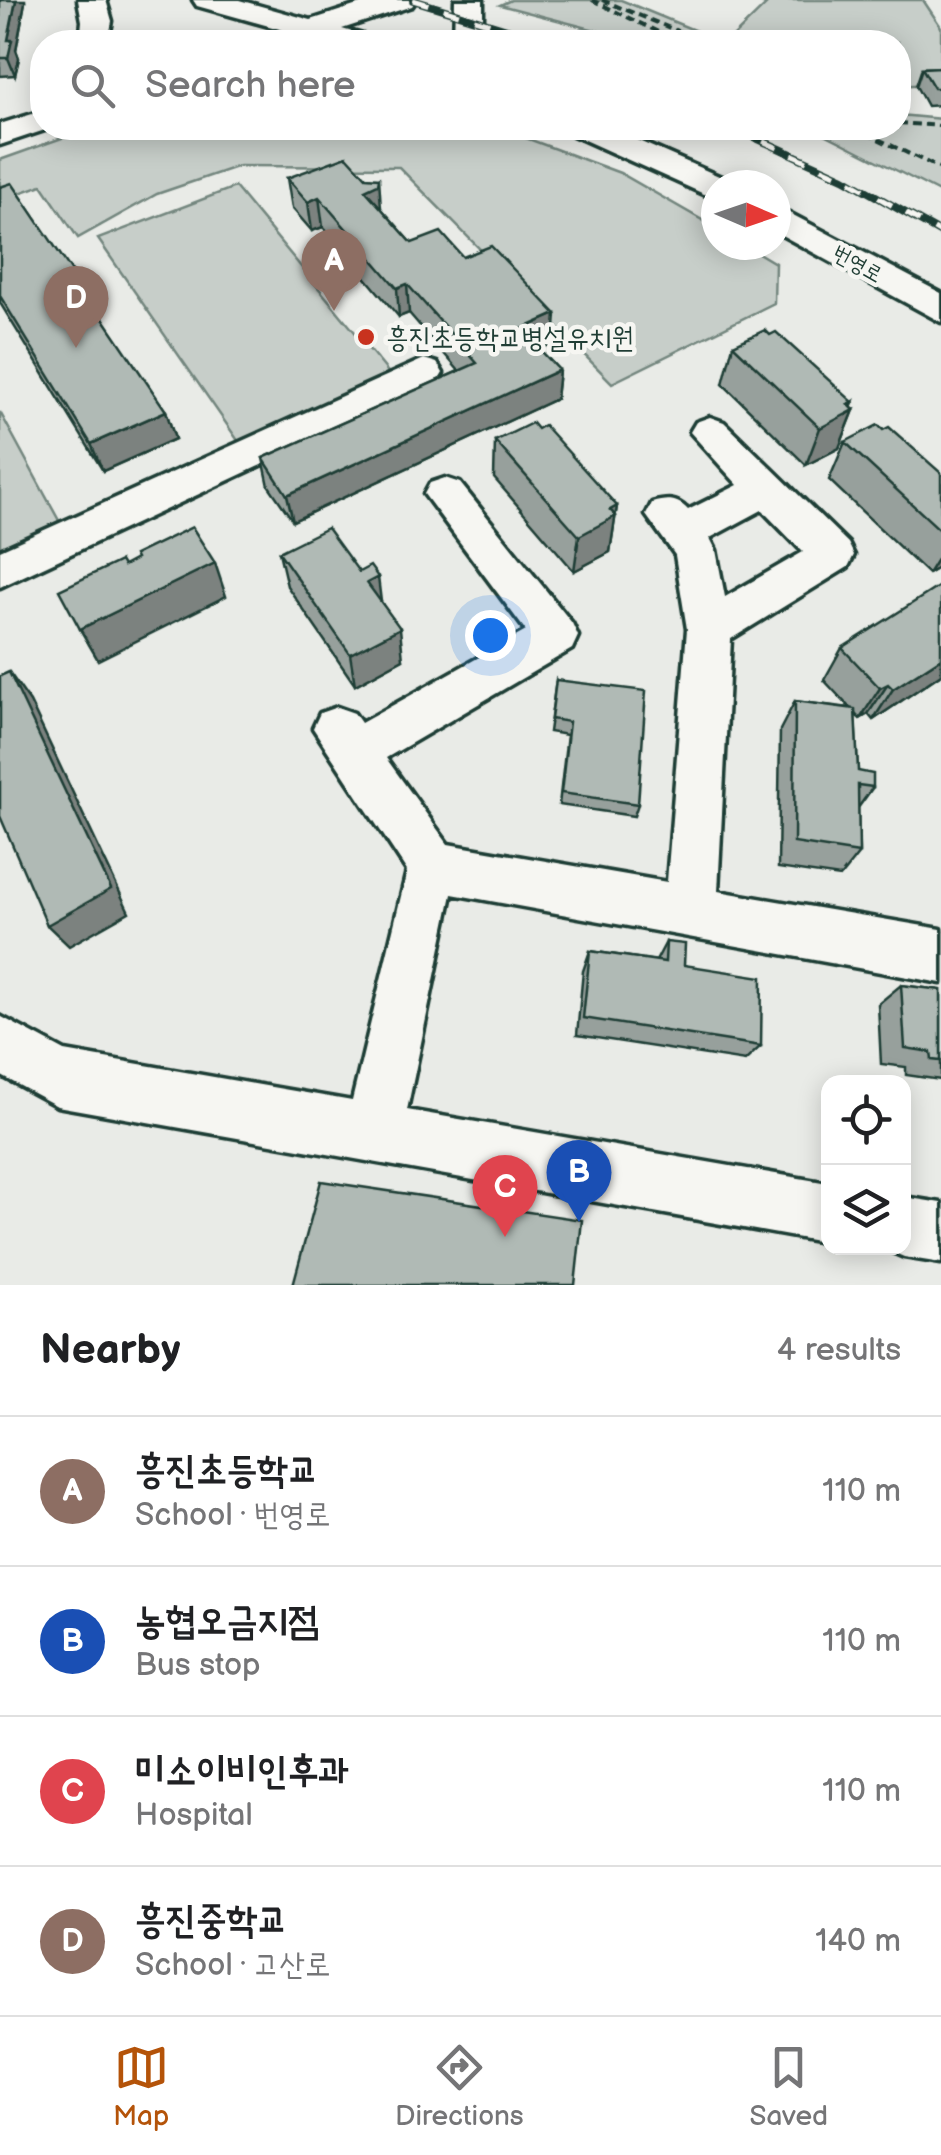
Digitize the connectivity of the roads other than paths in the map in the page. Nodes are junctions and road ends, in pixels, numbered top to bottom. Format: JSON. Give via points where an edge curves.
{"nodes":[{"id":1,"x":92,"y":0,"type":"edge"},
{"id":2,"x":207,"y":0,"type":"edge"},
{"id":3,"x":402,"y":0,"type":"edge"},
{"id":4,"x":469,"y":0,"type":"edge"},
{"id":5,"x":314,"y":29,"type":"junction"},
{"id":6,"x":96,"y":30,"type":"edge"},
{"id":7,"x":311,"y":30,"type":"edge"},
{"id":8,"x":317,"y":30,"type":"edge"},
{"id":9,"x":469,"y":30,"type":"edge"},
{"id":10,"x":30,"y":124,"type":"edge"},
{"id":11,"x":0,"y":134,"type":"edge"},
{"id":12,"x":611,"y":140,"type":"edge"},
{"id":13,"x":701,"y":180,"type":"edge"},
{"id":14,"x":791,"y":225,"type":"edge"},
{"id":15,"x":941,"y":308,"type":"edge"},
{"id":16,"x":424,"y":373,"type":"dead end"},
{"id":17,"x":710,"y":432,"type":"dead end"},
{"id":18,"x":767,"y":489,"type":"junction"},
{"id":19,"x":444,"y":494,"type":"dead end"},
{"id":20,"x":0,"y":568,"type":"edge"},
{"id":21,"x":709,"y":628,"type":"junction"},
{"id":22,"x":433,"y":866,"type":"junction"},
{"id":23,"x":690,"y":912,"type":"junction"},
{"id":24,"x":941,"y":956,"type":"edge"},
{"id":25,"x":0,"y":1044,"type":"edge"},
{"id":26,"x":373,"y":1133,"type":"junction"},
{"id":27,"x":821,"y":1213,"type":"edge"},
{"id":28,"x":911,"y":1227,"type":"edge"},
{"id":29,"x":941,"y":1233,"type":"edge"}],
"edges":[{"from":1,"to":6,"type":"street"},
{"from":2,"to":5,"type":"street"},
{"from":3,"to":5,"type":"street"},
{"from":4,"to":9,"type":"street"},
{"from":5,"to":7,"type":"street"},
{"from":5,"to":8,"type":"street"},
{"from":10,"to":11,"type":"street"},
{"from":12,"to":13,"type":"street"},
{"from":14,"to":15,"type":"street","name":"번영로"},
{"from":16,"to":20,"type":"street"},
{"from":17,"to":18,"type":"street"},
{"from":18,"to":21,"type":"street","via":[[675,524],[695,550]]},
{"from":18,"to":21,"type":"street","via":[[834,556]]},
{"from":19,"to":22,"type":"street","via":[[556,636],[346,740]]},
{"from":21,"to":23,"type":"street"},
{"from":22,"to":23,"type":"street"},
{"from":22,"to":26,"type":"street"},
{"from":23,"to":24,"type":"street"},
{"from":25,"to":26,"type":"street","via":[[57,1078]]},
{"from":26,"to":27,"type":"street"},
{"from":28,"to":29,"type":"street"}]}
